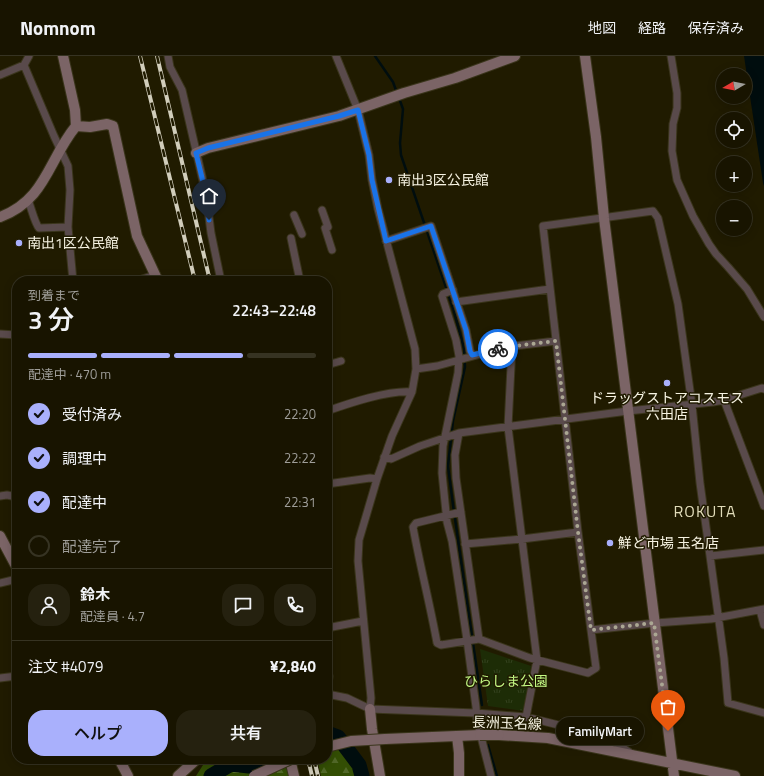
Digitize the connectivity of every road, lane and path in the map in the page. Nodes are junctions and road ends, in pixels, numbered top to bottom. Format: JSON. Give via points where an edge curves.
{"nodes":[{"id":1,"x":28,"y":56,"type":"edge"},
{"id":2,"x":63,"y":56,"type":"edge"},
{"id":3,"x":168,"y":56,"type":"edge"},
{"id":4,"x":336,"y":56,"type":"edge"},
{"id":5,"x":515,"y":56,"type":"edge"},
{"id":6,"x":585,"y":56,"type":"edge"},
{"id":7,"x":671,"y":56,"type":"edge"},
{"id":8,"x":24,"y":65,"type":"junction"},
{"id":9,"x":0,"y":75,"type":"edge"},
{"id":10,"x":358,"y":110,"type":"junction"},
{"id":11,"x":76,"y":126,"type":"junction"},
{"id":12,"x":61,"y":150,"type":"junction"},
{"id":13,"x":196,"y":153,"type":"junction"},
{"id":14,"x":28,"y":200,"type":"junction"},
{"id":15,"x":322,"y":210,"type":"dead end"},
{"id":16,"x":294,"y":215,"type":"dead end"},
{"id":17,"x":0,"y":217,"type":"edge"},
{"id":18,"x":604,"y":218,"type":"junction"},
{"id":19,"x":68,"y":227,"type":"junction"},
{"id":20,"x":302,"y":234,"type":"dead end"},
{"id":21,"x":290,"y":238,"type":"dead end"},
{"id":22,"x":386,"y":241,"type":"junction"},
{"id":23,"x":332,"y":250,"type":"dead end"},
{"id":24,"x":72,"y":276,"type":"edge"},
{"id":25,"x":155,"y":276,"type":"edge"},
{"id":26,"x":220,"y":276,"type":"edge"},
{"id":27,"x":299,"y":276,"type":"edge"},
{"id":28,"x":550,"y":289,"type":"junction"},
{"id":29,"x":449,"y":292,"type":"junction"},
{"id":30,"x":456,"y":302,"type":"junction"},
{"id":31,"x":764,"y":317,"type":"edge"},
{"id":32,"x":0,"y":334,"type":"edge"},
{"id":33,"x":12,"y":335,"type":"edge"},
{"id":34,"x":556,"y":341,"type":"junction"},
{"id":35,"x":512,"y":346,"type":"junction"},
{"id":36,"x":465,"y":358,"type":"junction"},
{"id":37,"x":341,"y":361,"type":"dead end"},
{"id":38,"x":332,"y":364,"type":"edge"},
{"id":39,"x":416,"y":369,"type":"junction"},
{"id":40,"x":764,"y":389,"type":"edge"},
{"id":41,"x":412,"y":392,"type":"junction"},
{"id":42,"x":724,"y":400,"type":"junction"},
{"id":43,"x":692,"y":405,"type":"junction"},
{"id":44,"x":332,"y":409,"type":"edge"},
{"id":45,"x":628,"y":411,"type":"junction"},
{"id":46,"x":565,"y":419,"type":"junction"},
{"id":47,"x":508,"y":427,"type":"junction"},
{"id":48,"x":451,"y":435,"type":"junction"},
{"id":49,"x":384,"y":458,"type":"junction"},
{"id":50,"x":377,"y":479,"type":"junction"},
{"id":51,"x":332,"y":483,"type":"edge"},
{"id":52,"x":0,"y":496,"type":"edge"},
{"id":53,"x":12,"y":496,"type":"edge"},
{"id":54,"x":764,"y":506,"type":"edge"},
{"id":55,"x":454,"y":513,"type":"junction"},
{"id":56,"x":578,"y":532,"type":"junction"},
{"id":57,"x":0,"y":536,"type":"edge"},
{"id":58,"x":522,"y":539,"type":"junction"},
{"id":59,"x":465,"y":544,"type":"junction"},
{"id":60,"x":764,"y":550,"type":"edge"},
{"id":61,"x":710,"y":556,"type":"junction"},
{"id":62,"x":12,"y":558,"type":"edge"},
{"id":63,"x":12,"y":580,"type":"edge"},
{"id":64,"x":0,"y":583,"type":"edge"},
{"id":65,"x":762,"y":609,"type":"edge"},
{"id":66,"x":717,"y":618,"type":"junction"},
{"id":67,"x":363,"y":621,"type":"junction"},
{"id":68,"x":654,"y":623,"type":"junction"},
{"id":69,"x":764,"y":625,"type":"edge"},
{"id":70,"x":332,"y":627,"type":"edge"},
{"id":71,"x":591,"y":630,"type":"junction"},
{"id":72,"x":472,"y":640,"type":"junction"},
{"id":73,"x":537,"y":660,"type":"junction"},
{"id":74,"x":12,"y":677,"type":"edge"},
{"id":75,"x":0,"y":678,"type":"edge"},
{"id":76,"x":332,"y":695,"type":"edge"},
{"id":77,"x":370,"y":709,"type":"junction"},
{"id":78,"x":476,"y":712,"type":"junction"},
{"id":79,"x":764,"y":713,"type":"edge"},
{"id":80,"x":526,"y":717,"type":"junction"},
{"id":81,"x":457,"y":736,"type":"junction"},
{"id":82,"x":332,"y":747,"type":"edge"},
{"id":83,"x":636,"y":756,"type":"junction"},
{"id":84,"x":672,"y":762,"type":"junction"},
{"id":85,"x":122,"y":764,"type":"edge"},
{"id":86,"x":191,"y":764,"type":"edge"},
{"id":87,"x":279,"y":764,"type":"edge"},
{"id":88,"x":291,"y":764,"type":"edge"},
{"id":89,"x":128,"y":776,"type":"edge"},
{"id":90,"x":178,"y":776,"type":"edge"},
{"id":91,"x":254,"y":776,"type":"edge"},
{"id":92,"x":294,"y":776,"type":"edge"},
{"id":93,"x":380,"y":776,"type":"edge"},
{"id":94,"x":459,"y":776,"type":"edge"},
{"id":95,"x":491,"y":776,"type":"edge"},
{"id":96,"x":674,"y":776,"type":"edge"},
{"id":97,"x":735,"y":776,"type":"edge"}],
"edges":[{"from":1,"to":8,"type":"street"},
{"from":2,"to":11,"type":"street"},
{"from":3,"to":13,"type":"street","via":[[170,67],[182,90]]},
{"from":4,"to":10,"type":"street"},
{"from":5,"to":10,"type":"street"},
{"from":6,"to":18,"type":"street"},
{"from":7,"to":31,"type":"street","via":[[677,93],[672,151],[677,180],[709,244],[747,290]]},
{"from":8,"to":9,"type":"street"},
{"from":8,"to":12,"type":"street"},
{"from":10,"to":13,"type":"street"},
{"from":10,"to":22,"type":"street"},
{"from":11,"to":12,"type":"street"},
{"from":11,"to":25,"type":"street","via":[[112,126],[137,236]]},
{"from":12,"to":14,"type":"street","via":[[39,188]]},
{"from":12,"to":19,"type":"street","via":[[68,166]]},
{"from":13,"to":26,"type":"street"},
{"from":14,"to":17,"type":"street","via":[[13,212]]},
{"from":14,"to":19,"type":"street","via":[[39,228]]},
{"from":15,"to":23,"type":"street"},
{"from":16,"to":20,"type":"street"},
{"from":18,"to":28,"type":"street","via":[[543,226]]},
{"from":18,"to":43,"type":"street","via":[[654,211],[658,218],[678,304]]},
{"from":18,"to":45,"type":"street"},
{"from":19,"to":24,"type":"street"},
{"from":21,"to":27,"type":"street"},
{"from":22,"to":29,"type":"street","via":[[431,226]]},
{"from":22,"to":39,"type":"street","via":[[415,349]]},
{"from":28,"to":30,"type":"street"},
{"from":28,"to":34,"type":"street"},
{"from":29,"to":30,"type":"street"},
{"from":29,"to":36,"type":"street","via":[[442,296],[456,340]]},
{"from":30,"to":36,"type":"street"},
{"from":32,"to":33,"type":"street"},
{"from":34,"to":35,"type":"street"},
{"from":34,"to":46,"type":"street"},
{"from":35,"to":36,"type":"street"},
{"from":35,"to":47,"type":"street"},
{"from":36,"to":39,"type":"street"},
{"from":36,"to":48,"type":"street","via":[[458,373]]},
{"from":37,"to":38,"type":"street"},
{"from":39,"to":41,"type":"street"},
{"from":40,"to":42,"type":"street"},
{"from":41,"to":44,"type":"street","via":[[397,392]]},
{"from":41,"to":49,"type":"street"},
{"from":42,"to":43,"type":"street"},
{"from":42,"to":54,"type":"street"},
{"from":43,"to":45,"type":"street"},
{"from":43,"to":61,"type":"street"},
{"from":45,"to":46,"type":"street"},
{"from":45,"to":68,"type":"street"},
{"from":46,"to":47,"type":"street"},
{"from":46,"to":56,"type":"street"},
{"from":47,"to":48,"type":"street"},
{"from":47,"to":58,"type":"street"},
{"from":48,"to":49,"type":"street","via":[[392,459]]},
{"from":48,"to":55,"type":"street","via":[[456,478]]},
{"from":48,"to":55,"type":"street","via":[[443,446],[442,473]]},
{"from":49,"to":50,"type":"street"},
{"from":50,"to":51,"type":"street"},
{"from":50,"to":67,"type":"street","via":[[359,540],[358,561]]},
{"from":52,"to":53,"type":"street"},
{"from":55,"to":59,"type":"street"},
{"from":55,"to":72,"type":"street","via":[[447,522]]},
{"from":55,"to":72,"type":"street","via":[[416,523],[414,527],[437,643],[441,645]]},
{"from":56,"to":58,"type":"street"},
{"from":56,"to":71,"type":"street"},
{"from":57,"to":62,"type":"street"},
{"from":58,"to":59,"type":"street"},
{"from":58,"to":73,"type":"street"},
{"from":59,"to":72,"type":"street"},
{"from":60,"to":61,"type":"street"},
{"from":61,"to":66,"type":"street"},
{"from":63,"to":64,"type":"street"},
{"from":65,"to":66,"type":"street"},
{"from":65,"to":69,"type":"street"},
{"from":66,"to":68,"type":"street"},
{"from":66,"to":79,"type":"street","via":[[728,703]]},
{"from":67,"to":70,"type":"street"},
{"from":67,"to":77,"type":"street"},
{"from":68,"to":71,"type":"street"},
{"from":68,"to":84,"type":"street"},
{"from":71,"to":73,"type":"street","via":[[596,668],[588,673]]},
{"from":72,"to":73,"type":"street"},
{"from":72,"to":78,"type":"street"},
{"from":73,"to":80,"type":"street"},
{"from":74,"to":75,"type":"street"},
{"from":76,"to":77,"type":"street","via":[[347,698]]},
{"from":77,"to":78,"type":"street"},
{"from":77,"to":93,"type":"street"},
{"from":78,"to":80,"type":"street"},
{"from":78,"to":95,"type":"street"},
{"from":80,"to":83,"type":"street","via":[[614,742]]},
{"from":81,"to":82,"type":"street","name":"長洲玉名線","bridge":true,"via":[[351,741]]},
{"from":81,"to":83,"type":"street","name":"長洲玉名線","bridge":true,"via":[[548,738]]},
{"from":81,"to":94,"type":"street"},
{"from":83,"to":84,"type":"street","name":"長洲玉名線"},
{"from":84,"to":96,"type":"street"},
{"from":84,"to":97,"type":"street","name":"長洲玉名線"},
{"from":85,"to":89,"type":"street"},
{"from":86,"to":90,"type":"street"},
{"from":87,"to":91,"type":"street","bridge":true},
{"from":88,"to":92,"type":"street"}]}
